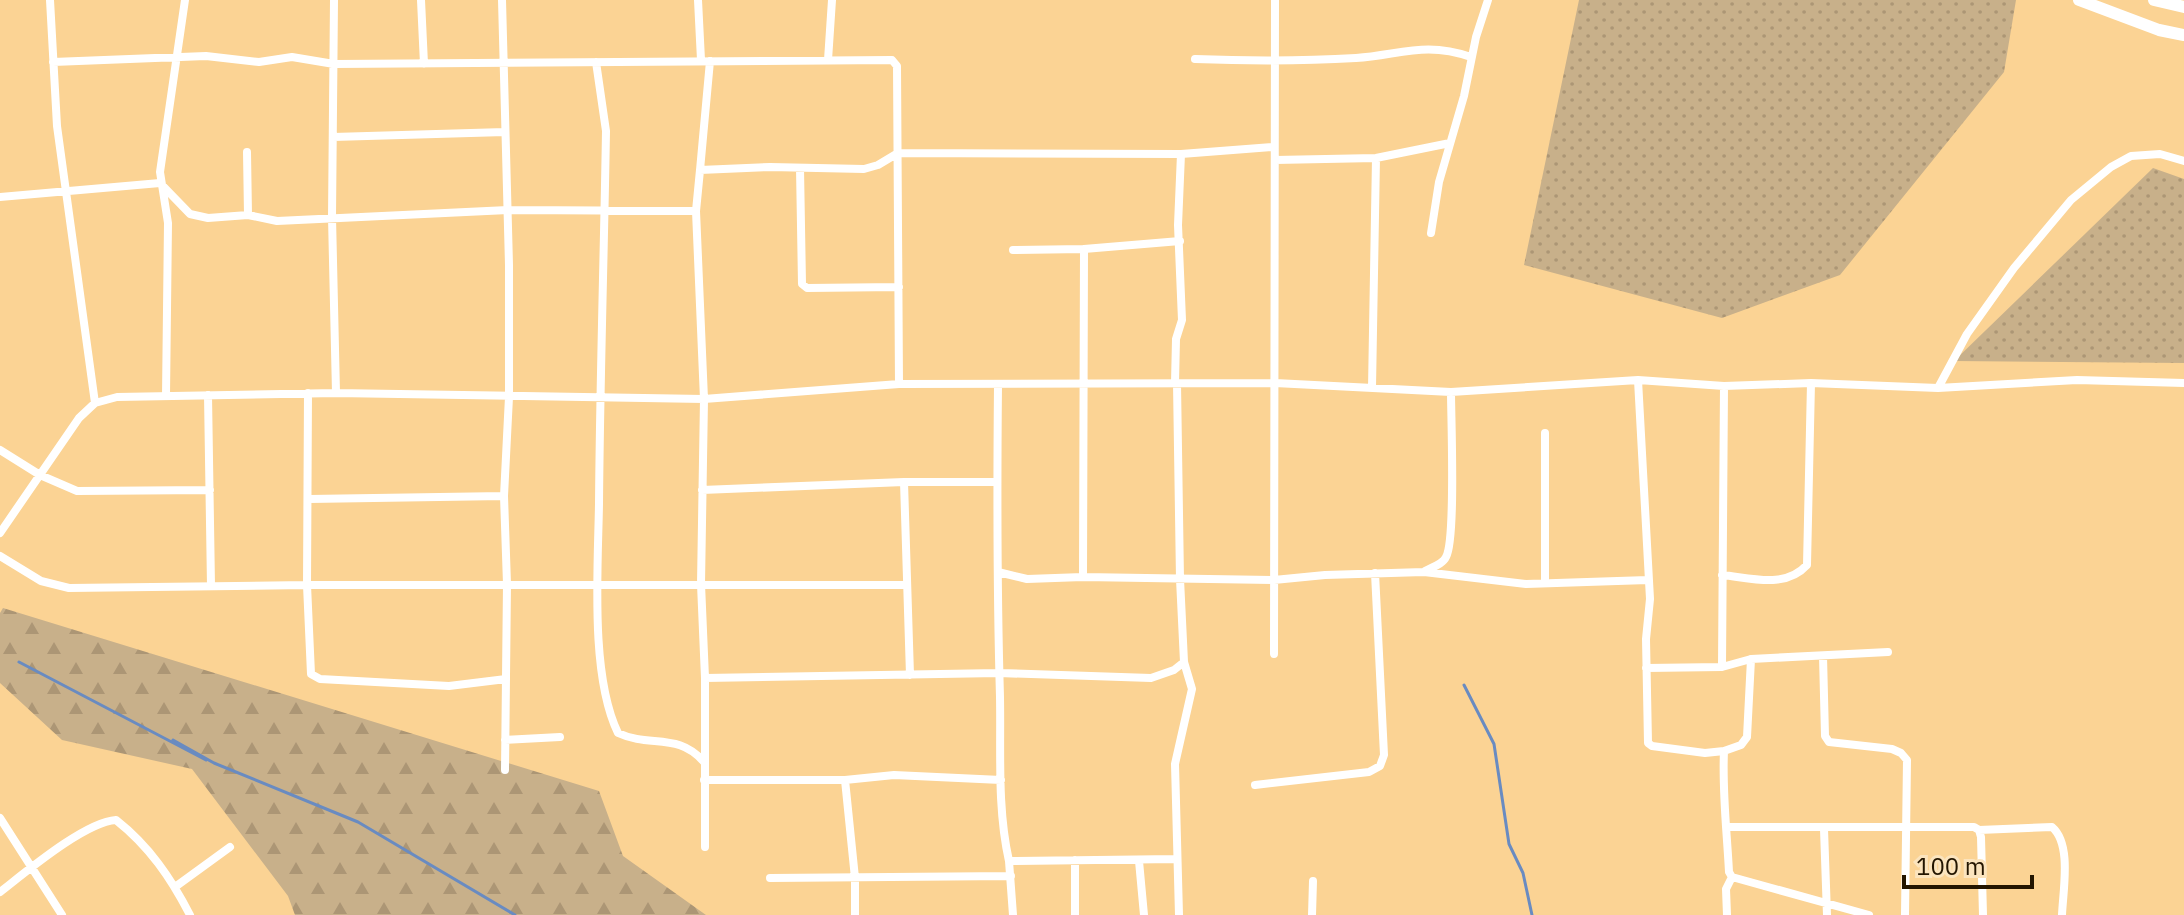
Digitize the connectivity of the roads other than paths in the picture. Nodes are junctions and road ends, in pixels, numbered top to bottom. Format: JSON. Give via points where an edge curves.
{"nodes":[{"id":1,"x":50,"y":0,"type":"edge"},
{"id":2,"x":185,"y":0,"type":"edge"},
{"id":3,"x":334,"y":0,"type":"edge"},
{"id":4,"x":421,"y":0,"type":"edge"},
{"id":5,"x":502,"y":0,"type":"edge"},
{"id":6,"x":698,"y":0,"type":"edge"},
{"id":7,"x":832,"y":0,"type":"edge"},
{"id":8,"x":1275,"y":0,"type":"edge"},
{"id":9,"x":1488,"y":0,"type":"edge"},
{"id":10,"x":2079,"y":0,"type":"edge"},
{"id":11,"x":2154,"y":0,"type":"edge"},
{"id":12,"x":2184,"y":7,"type":"edge"},
{"id":13,"x":2184,"y":35,"type":"edge"},
{"id":14,"x":1471,"y":57,"type":"junction"},
{"id":15,"x":176,"y":58,"type":"junction"},
{"id":16,"x":1195,"y":59,"type":"dead end"},
{"id":17,"x":1275,"y":59,"type":"junction"},
{"id":18,"x":705,"y":60,"type":"junction"},
{"id":19,"x":828,"y":60,"type":"junction"},
{"id":20,"x":53,"y":62,"type":"junction"},
{"id":21,"x":596,"y":62,"type":"junction"},
{"id":22,"x":503,"y":63,"type":"junction"},
{"id":23,"x":334,"y":64,"type":"junction"},
{"id":24,"x":424,"y":64,"type":"junction"},
{"id":25,"x":505,"y":132,"type":"junction"},
{"id":26,"x":333,"y":137,"type":"junction"},
{"id":27,"x":1450,"y":143,"type":"junction"},
{"id":28,"x":1273,"y":147,"type":"junction"},
{"id":29,"x":247,"y":152,"type":"dead end"},
{"id":30,"x":898,"y":153,"type":"junction"},
{"id":31,"x":1181,"y":154,"type":"junction"},
{"id":32,"x":1376,"y":158,"type":"junction"},
{"id":33,"x":1275,"y":160,"type":"junction"},
{"id":34,"x":2184,"y":161,"type":"edge"},
{"id":35,"x":800,"y":168,"type":"junction"},
{"id":36,"x":700,"y":170,"type":"junction"},
{"id":37,"x":160,"y":183,"type":"junction"},
{"id":38,"x":65,"y":193,"type":"junction"},
{"id":39,"x":0,"y":197,"type":"edge"},
{"id":40,"x":508,"y":210,"type":"junction"},
{"id":41,"x":696,"y":211,"type":"junction"},
{"id":42,"x":604,"y":212,"type":"junction"},
{"id":43,"x":248,"y":215,"type":"junction"},
{"id":44,"x":332,"y":217,"type":"junction"},
{"id":45,"x":1431,"y":233,"type":"dead end"},
{"id":46,"x":1180,"y":241,"type":"junction"},
{"id":47,"x":1084,"y":249,"type":"junction"},
{"id":48,"x":1013,"y":250,"type":"dead end"},
{"id":49,"x":899,"y":287,"type":"junction"},
{"id":50,"x":1638,"y":380,"type":"junction"},
{"id":51,"x":1176,"y":383,"type":"junction"},
{"id":52,"x":1275,"y":383,"type":"junction"},
{"id":53,"x":1811,"y":383,"type":"junction"},
{"id":54,"x":2184,"y":383,"type":"edge"},
{"id":55,"x":899,"y":384,"type":"junction"},
{"id":56,"x":998,"y":385,"type":"junction"},
{"id":57,"x":1083,"y":385,"type":"junction"},
{"id":58,"x":1724,"y":386,"type":"junction"},
{"id":59,"x":1372,"y":388,"type":"junction"},
{"id":60,"x":1938,"y":388,"type":"junction"},
{"id":61,"x":1451,"y":392,"type":"junction"},
{"id":62,"x":308,"y":393,"type":"junction"},
{"id":63,"x":336,"y":393,"type":"junction"},
{"id":64,"x":208,"y":395,"type":"junction"},
{"id":65,"x":166,"y":396,"type":"junction"},
{"id":66,"x":509,"y":397,"type":"junction"},
{"id":67,"x":600,"y":397,"type":"junction"},
{"id":68,"x":704,"y":399,"type":"junction"},
{"id":69,"x":95,"y":403,"type":"junction"},
{"id":70,"x":1545,"y":433,"type":"dead end"},
{"id":71,"x":0,"y":450,"type":"edge"},
{"id":72,"x":40,"y":475,"type":"junction"},
{"id":73,"x":904,"y":482,"type":"junction"},
{"id":74,"x":997,"y":482,"type":"junction"},
{"id":75,"x":210,"y":490,"type":"junction"},
{"id":76,"x":702,"y":490,"type":"junction"},
{"id":77,"x":504,"y":496,"type":"junction"},
{"id":78,"x":309,"y":499,"type":"junction"},
{"id":79,"x":0,"y":533,"type":"edge"},
{"id":80,"x":0,"y":556,"type":"edge"},
{"id":81,"x":998,"y":572,"type":"junction"},
{"id":82,"x":1424,"y":572,"type":"junction"},
{"id":83,"x":1375,"y":573,"type":"junction"},
{"id":84,"x":1722,"y":575,"type":"junction"},
{"id":85,"x":1083,"y":577,"type":"junction"},
{"id":86,"x":1180,"y":579,"type":"junction"},
{"id":87,"x":1274,"y":580,"type":"junction"},
{"id":88,"x":1648,"y":580,"type":"junction"},
{"id":89,"x":1545,"y":583,"type":"junction"},
{"id":90,"x":507,"y":584,"type":"junction"},
{"id":91,"x":598,"y":584,"type":"junction"},
{"id":92,"x":701,"y":584,"type":"junction"},
{"id":93,"x":307,"y":585,"type":"junction"},
{"id":94,"x":906,"y":585,"type":"junction"},
{"id":95,"x":211,"y":586,"type":"junction"},
{"id":96,"x":1888,"y":652,"type":"dead end"},
{"id":97,"x":1274,"y":654,"type":"dead end"},
{"id":98,"x":1823,"y":656,"type":"junction"},
{"id":99,"x":1751,"y":659,"type":"junction"},
{"id":100,"x":1184,"y":662,"type":"junction"},
{"id":101,"x":1722,"y":667,"type":"junction"},
{"id":102,"x":1646,"y":668,"type":"junction"},
{"id":103,"x":999,"y":673,"type":"junction"},
{"id":104,"x":910,"y":675,"type":"junction"},
{"id":105,"x":705,"y":678,"type":"junction"},
{"id":106,"x":506,"y":679,"type":"junction"},
{"id":107,"x":560,"y":737,"type":"dead end"},
{"id":108,"x":505,"y":740,"type":"junction"},
{"id":109,"x":1724,"y":751,"type":"junction"},
{"id":110,"x":704,"y":762,"type":"junction"},
{"id":111,"x":505,"y":770,"type":"dead end"},
{"id":112,"x":704,"y":780,"type":"junction"},
{"id":113,"x":845,"y":780,"type":"junction"},
{"id":114,"x":1001,"y":780,"type":"junction"},
{"id":115,"x":1255,"y":785,"type":"dead end"},
{"id":116,"x":0,"y":818,"type":"edge"},
{"id":117,"x":1727,"y":827,"type":"junction"},
{"id":118,"x":1906,"y":828,"type":"junction"},
{"id":119,"x":1824,"y":829,"type":"junction"},
{"id":120,"x":1979,"y":830,"type":"junction"},
{"id":121,"x":230,"y":847,"type":"dead end"},
{"id":122,"x":705,"y":847,"type":"dead end"},
{"id":123,"x":1176,"y":859,"type":"junction"},
{"id":124,"x":1075,"y":860,"type":"junction"},
{"id":125,"x":1009,"y":861,"type":"junction"},
{"id":126,"x":1139,"y":861,"type":"junction"},
{"id":127,"x":32,"y":868,"type":"junction"},
{"id":128,"x":1011,"y":876,"type":"junction"},
{"id":129,"x":1732,"y":877,"type":"junction"},
{"id":130,"x":770,"y":878,"type":"dead end"},
{"id":131,"x":855,"y":878,"type":"junction"},
{"id":132,"x":1313,"y":881,"type":"dead end"},
{"id":133,"x":175,"y":887,"type":"junction"},
{"id":134,"x":0,"y":892,"type":"edge"},
{"id":135,"x":1827,"y":904,"type":"junction"},
{"id":136,"x":62,"y":915,"type":"edge"},
{"id":137,"x":190,"y":915,"type":"edge"},
{"id":138,"x":855,"y":915,"type":"edge"},
{"id":139,"x":1013,"y":915,"type":"edge"},
{"id":140,"x":1075,"y":915,"type":"edge"},
{"id":141,"x":1144,"y":915,"type":"edge"},
{"id":142,"x":1179,"y":915,"type":"edge"},
{"id":143,"x":1312,"y":915,"type":"edge"},
{"id":144,"x":1727,"y":915,"type":"edge"},
{"id":145,"x":1827,"y":915,"type":"edge"},
{"id":146,"x":1869,"y":915,"type":"edge"},
{"id":147,"x":1905,"y":915,"type":"edge"},
{"id":148,"x":1983,"y":915,"type":"edge"},
{"id":149,"x":2062,"y":915,"type":"edge"}],
"edges":[{"from":1,"to":20,"type":"street"},
{"from":2,"to":15,"type":"street"},
{"from":3,"to":23,"type":"street"},
{"from":4,"to":24,"type":"street"},
{"from":5,"to":22,"type":"street"},
{"from":6,"to":18,"type":"street"},
{"from":7,"to":19,"type":"street"},
{"from":8,"to":17,"type":"street"},
{"from":9,"to":14,"type":"street"},
{"from":10,"to":13,"type":"highway"},
{"from":11,"to":12,"type":"highway"},
{"from":14,"to":17,"type":"street","via":[[1440,49]]},
{"from":14,"to":27,"type":"street"},
{"from":15,"to":20,"type":"street"},
{"from":15,"to":23,"type":"street","via":[[221,56],[259,62],[292,57]]},
{"from":15,"to":37,"type":"street"},
{"from":16,"to":17,"type":"street"},
{"from":17,"to":28,"type":"street"},
{"from":18,"to":19,"type":"street"},
{"from":18,"to":21,"type":"street"},
{"from":18,"to":36,"type":"street"},
{"from":19,"to":30,"type":"street","via":[[896,62]]},
{"from":20,"to":38,"type":"street"},
{"from":21,"to":22,"type":"street"},
{"from":21,"to":42,"type":"street","via":[[606,131]]},
{"from":22,"to":24,"type":"street"},
{"from":22,"to":25,"type":"street"},
{"from":23,"to":24,"type":"street"},
{"from":23,"to":26,"type":"street"},
{"from":25,"to":26,"type":"street"},
{"from":25,"to":40,"type":"street"},
{"from":26,"to":44,"type":"street"},
{"from":27,"to":32,"type":"street"},
{"from":27,"to":45,"type":"street"},
{"from":28,"to":31,"type":"street"},
{"from":28,"to":33,"type":"street"},
{"from":29,"to":43,"type":"street"},
{"from":30,"to":31,"type":"street"},
{"from":30,"to":35,"type":"street","via":[[864,169]]},
{"from":30,"to":49,"type":"street"},
{"from":31,"to":46,"type":"street"},
{"from":32,"to":33,"type":"street"},
{"from":32,"to":59,"type":"street"},
{"from":33,"to":52,"type":"street"},
{"from":34,"to":60,"type":"street","via":[[2160,154],[2131,156],[2071,200],[1967,334]]},
{"from":35,"to":36,"type":"street"},
{"from":35,"to":49,"type":"street","via":[[802,284]]},
{"from":36,"to":41,"type":"street"},
{"from":37,"to":38,"type":"street"},
{"from":37,"to":43,"type":"street","via":[[190,214]]},
{"from":37,"to":65,"type":"street","via":[[168,223]]},
{"from":38,"to":39,"type":"street"},
{"from":38,"to":69,"type":"street"},
{"from":40,"to":42,"type":"street"},
{"from":40,"to":44,"type":"street"},
{"from":40,"to":66,"type":"street"},
{"from":41,"to":42,"type":"street"},
{"from":41,"to":68,"type":"street"},
{"from":42,"to":67,"type":"street"},
{"from":43,"to":44,"type":"street","via":[[277,221]]},
{"from":44,"to":63,"type":"street"},
{"from":46,"to":47,"type":"street"},
{"from":46,"to":51,"type":"street","via":[[1182,320],[1176,339]]},
{"from":47,"to":48,"type":"street"},
{"from":47,"to":57,"type":"street"},
{"from":49,"to":55,"type":"street"},
{"from":50,"to":58,"type":"street"},
{"from":50,"to":61,"type":"street"},
{"from":50,"to":88,"type":"street"},
{"from":51,"to":52,"type":"street"},
{"from":51,"to":57,"type":"street"},
{"from":51,"to":86,"type":"street"},
{"from":52,"to":59,"type":"street"},
{"from":52,"to":87,"type":"street"},
{"from":53,"to":58,"type":"street"},
{"from":53,"to":60,"type":"street"},
{"from":53,"to":84,"type":"street","via":[[1807,565],[1778,581]]},
{"from":54,"to":60,"type":"street","via":[[2077,380]]},
{"from":55,"to":56,"type":"street"},
{"from":55,"to":68,"type":"street"},
{"from":56,"to":57,"type":"street"},
{"from":56,"to":74,"type":"street"},
{"from":57,"to":85,"type":"street"},
{"from":58,"to":84,"type":"street"},
{"from":59,"to":61,"type":"street"},
{"from":61,"to":82,"type":"street","via":[[1448,556]]},
{"from":62,"to":63,"type":"street"},
{"from":62,"to":64,"type":"street"},
{"from":62,"to":78,"type":"street"},
{"from":63,"to":66,"type":"street"},
{"from":64,"to":65,"type":"street"},
{"from":64,"to":75,"type":"street"},
{"from":65,"to":69,"type":"street"},
{"from":66,"to":67,"type":"street"},
{"from":66,"to":77,"type":"street"},
{"from":67,"to":68,"type":"street"},
{"from":67,"to":91,"type":"street"},
{"from":68,"to":76,"type":"street"},
{"from":69,"to":72,"type":"street"},
{"from":70,"to":89,"type":"street"},
{"from":71,"to":72,"type":"street"},
{"from":72,"to":75,"type":"street","via":[[91,493]]},
{"from":72,"to":79,"type":"street"},
{"from":73,"to":74,"type":"street"},
{"from":73,"to":76,"type":"street"},
{"from":73,"to":94,"type":"street"},
{"from":74,"to":81,"type":"street"},
{"from":75,"to":95,"type":"street"},
{"from":76,"to":92,"type":"street"},
{"from":77,"to":78,"type":"street"},
{"from":77,"to":90,"type":"street"},
{"from":78,"to":93,"type":"street"},
{"from":80,"to":95,"type":"street","via":[[54,586]]},
{"from":81,"to":85,"type":"street","via":[[1027,579]]},
{"from":81,"to":103,"type":"street"},
{"from":82,"to":83,"type":"street"},
{"from":82,"to":89,"type":"street"},
{"from":83,"to":87,"type":"street"},
{"from":83,"to":115,"type":"street","via":[[1384,755],[1380,766],[1369,772]]},
{"from":84,"to":101,"type":"street"},
{"from":85,"to":86,"type":"street"},
{"from":86,"to":87,"type":"street"},
{"from":86,"to":100,"type":"street"},
{"from":87,"to":97,"type":"street"},
{"from":88,"to":89,"type":"street"},
{"from":88,"to":102,"type":"street"},
{"from":90,"to":91,"type":"street"},
{"from":90,"to":93,"type":"street"},
{"from":90,"to":106,"type":"street"},
{"from":91,"to":92,"type":"street"},
{"from":91,"to":110,"type":"street","via":[[600,664],[618,733],[684,745]]},
{"from":92,"to":94,"type":"street"},
{"from":92,"to":105,"type":"street"},
{"from":93,"to":95,"type":"street"},
{"from":93,"to":106,"type":"street","via":[[314,678],[449,686]]},
{"from":94,"to":104,"type":"street"},
{"from":96,"to":98,"type":"street"},
{"from":98,"to":99,"type":"street"},
{"from":98,"to":118,"type":"street","via":[[1825,736],[1838,745],[1901,753],[1907,760]]},
{"from":99,"to":101,"type":"street"},
{"from":99,"to":109,"type":"street","via":[[1747,737]]},
{"from":100,"to":103,"type":"street","via":[[1151,678]]},
{"from":100,"to":123,"type":"street","via":[[1192,689],[1175,764]]},
{"from":101,"to":102,"type":"street"},
{"from":102,"to":109,"type":"street","via":[[1648,743]]},
{"from":103,"to":104,"type":"street"},
{"from":103,"to":114,"type":"street"},
{"from":104,"to":105,"type":"street"},
{"from":105,"to":110,"type":"street"},
{"from":106,"to":108,"type":"street"},
{"from":107,"to":108,"type":"street"},
{"from":108,"to":111,"type":"street"},
{"from":109,"to":117,"type":"street"},
{"from":110,"to":112,"type":"street"},
{"from":112,"to":113,"type":"street"},
{"from":112,"to":122,"type":"street"},
{"from":113,"to":114,"type":"street","via":[[906,775]]},
{"from":113,"to":131,"type":"street"},
{"from":114,"to":125,"type":"street"},
{"from":116,"to":127,"type":"street"},
{"from":117,"to":119,"type":"street"},
{"from":117,"to":129,"type":"street"},
{"from":118,"to":119,"type":"street"},
{"from":118,"to":120,"type":"street"},
{"from":118,"to":147,"type":"street"},
{"from":119,"to":135,"type":"street"},
{"from":120,"to":148,"type":"street"},
{"from":120,"to":149,"type":"street","via":[[2052,827],[2060,834]]},
{"from":121,"to":133,"type":"street"},
{"from":123,"to":126,"type":"street"},
{"from":123,"to":142,"type":"street"},
{"from":124,"to":125,"type":"street"},
{"from":124,"to":126,"type":"street"},
{"from":124,"to":140,"type":"street"},
{"from":125,"to":128,"type":"street"},
{"from":126,"to":141,"type":"street"},
{"from":127,"to":133,"type":"street","via":[[102,821],[116,820],[141,840]]},
{"from":127,"to":134,"type":"street"},
{"from":127,"to":136,"type":"street"},
{"from":128,"to":131,"type":"street"},
{"from":128,"to":139,"type":"street"},
{"from":129,"to":135,"type":"street"},
{"from":129,"to":144,"type":"street","via":[[1726,889]]},
{"from":130,"to":131,"type":"street"},
{"from":131,"to":138,"type":"street"},
{"from":132,"to":143,"type":"street"},
{"from":133,"to":137,"type":"street"},
{"from":135,"to":145,"type":"street"},
{"from":135,"to":146,"type":"street"}]}
